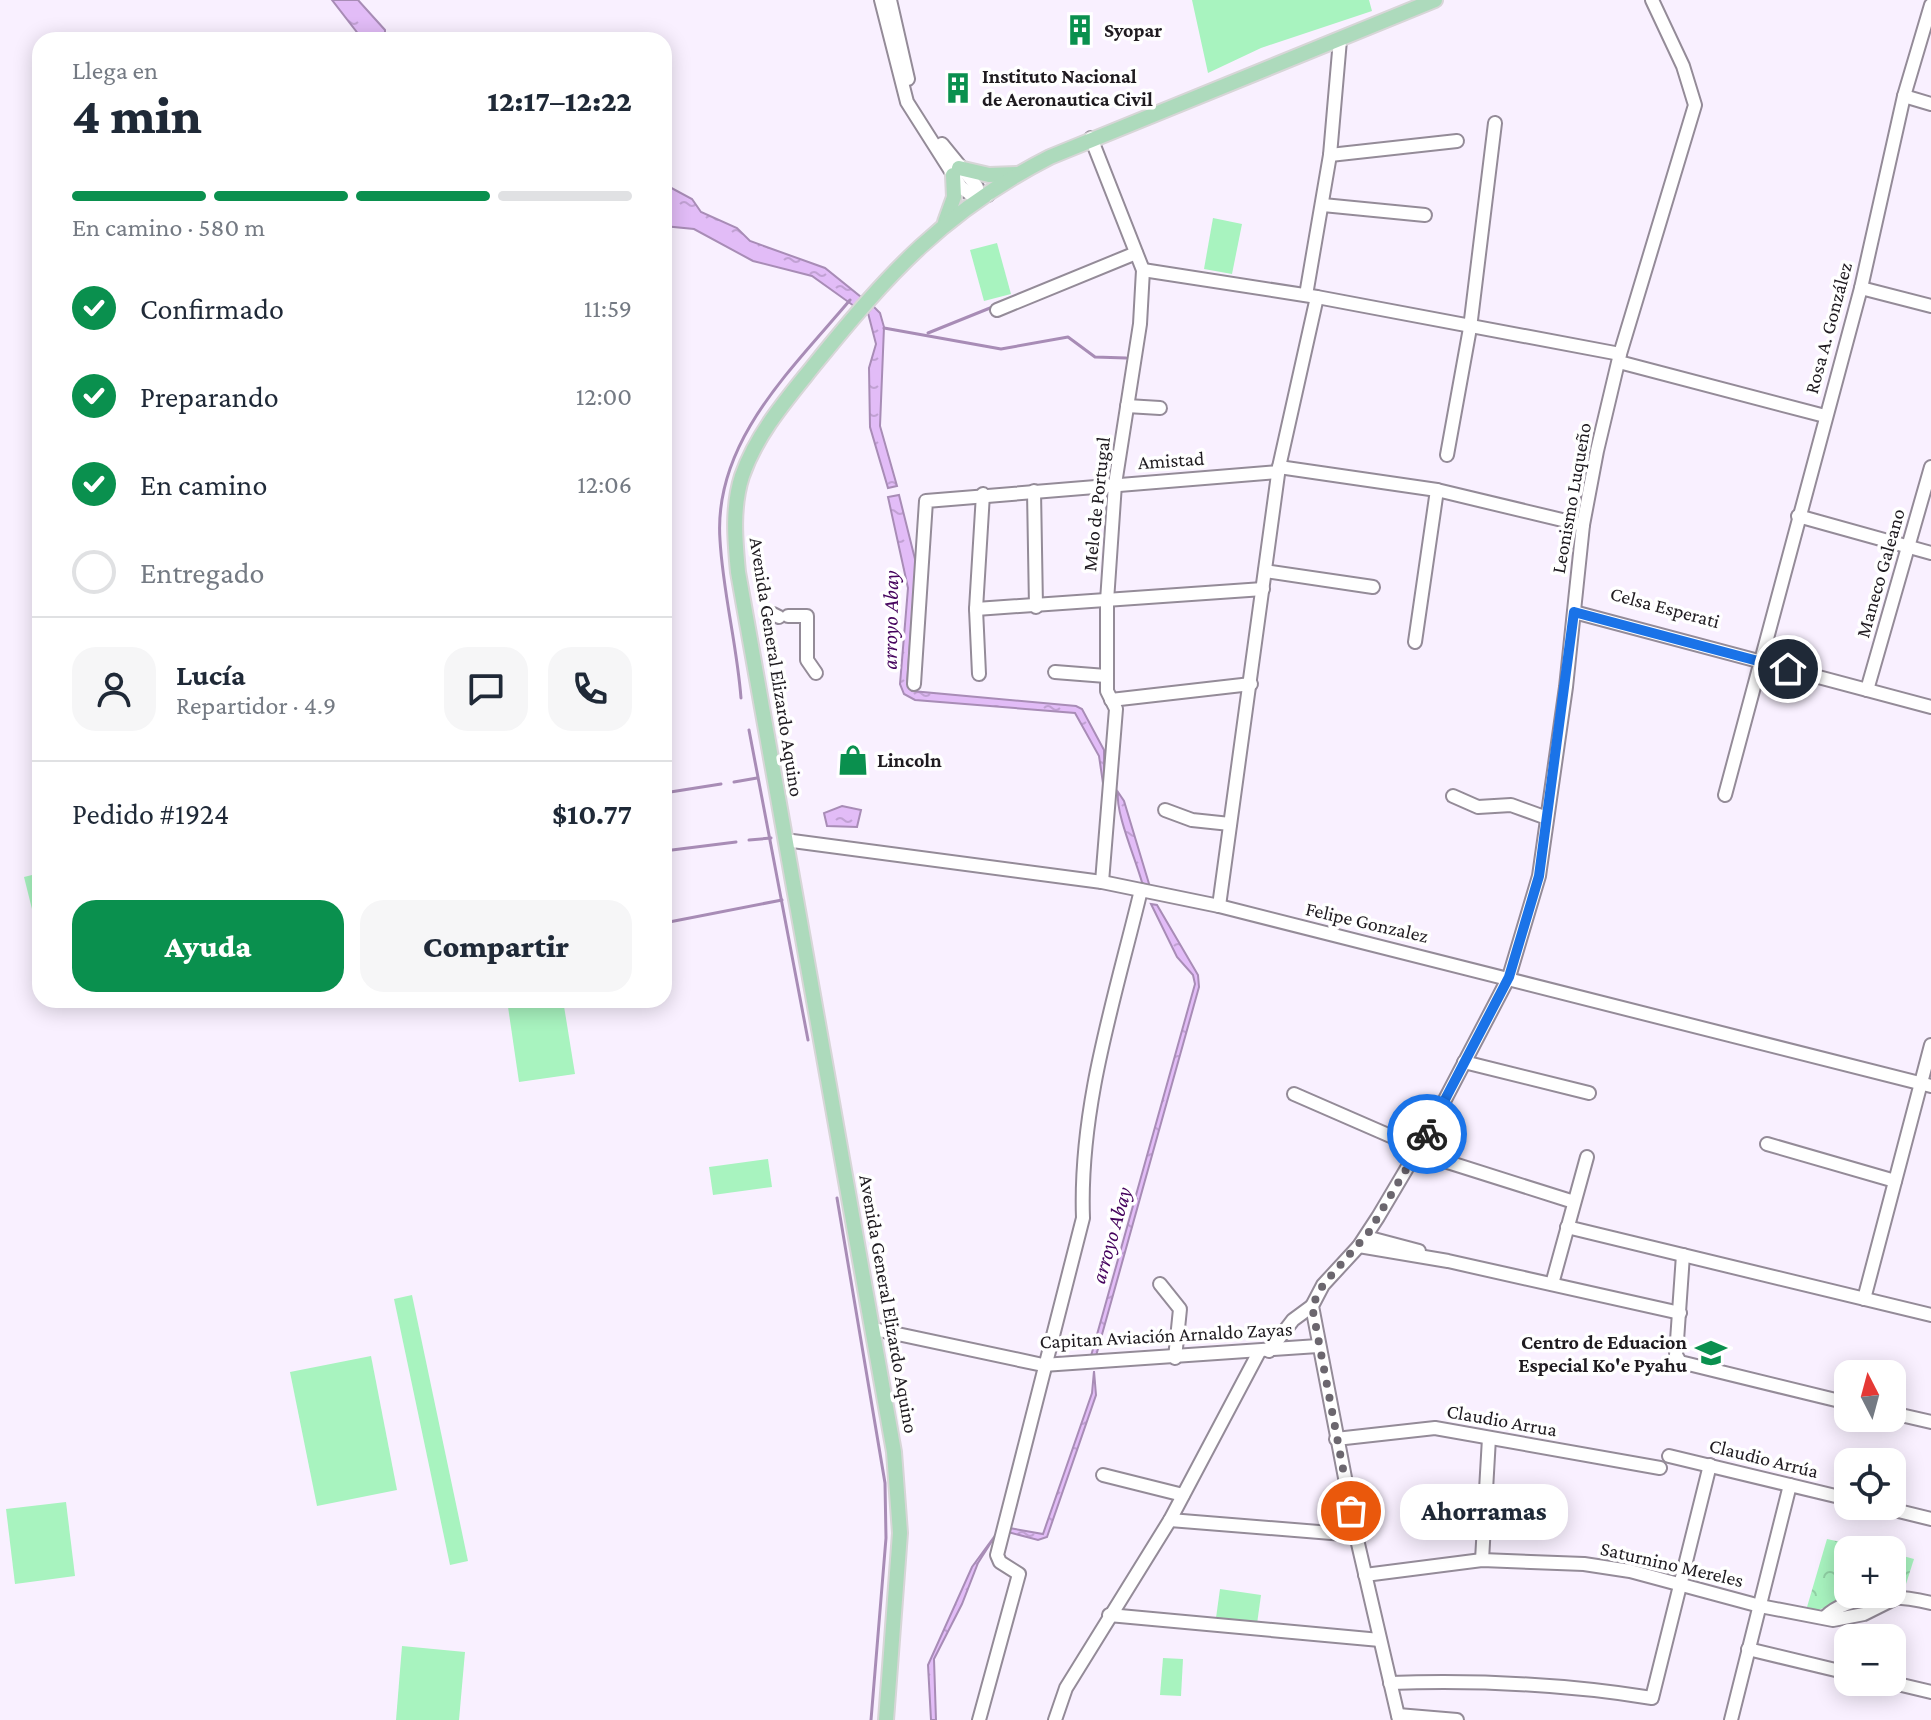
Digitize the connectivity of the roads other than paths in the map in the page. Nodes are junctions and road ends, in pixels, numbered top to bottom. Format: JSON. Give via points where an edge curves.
{"nodes":[{"id":1,"x":881,"y":0,"type":"edge"},
{"id":2,"x":890,"y":0,"type":"edge"},
{"id":3,"x":1435,"y":0,"type":"edge"},
{"id":4,"x":1652,"y":0,"type":"edge"},
{"id":5,"x":1931,"y":5,"type":"edge"},
{"id":6,"x":1340,"y":40,"type":"junction"},
{"id":7,"x":1904,"y":96,"type":"junction"},
{"id":8,"x":1931,"y":104,"type":"edge"},
{"id":9,"x":1495,"y":123,"type":"dead end"},
{"id":10,"x":1091,"y":138,"type":"junction"},
{"id":11,"x":1457,"y":141,"type":"dead end"},
{"id":12,"x":1330,"y":155,"type":"junction"},
{"id":13,"x":956,"y":172,"type":"junction"},
{"id":14,"x":1017,"y":174,"type":"junction"},
{"id":15,"x":980,"y":198,"type":"junction"},
{"id":16,"x":1323,"y":205,"type":"junction"},
{"id":17,"x":1425,"y":215,"type":"dead end"},
{"id":18,"x":945,"y":222,"type":"junction"},
{"id":19,"x":1136,"y":253,"type":"junction"},
{"id":20,"x":1143,"y":270,"type":"junction"},
{"id":21,"x":1861,"y":288,"type":"junction"},
{"id":22,"x":1312,"y":296,"type":"junction"},
{"id":23,"x":1931,"y":306,"type":"edge"},
{"id":24,"x":997,"y":310,"type":"dead end"},
{"id":25,"x":1470,"y":328,"type":"junction"},
{"id":26,"x":1620,"y":358,"type":"junction"},
{"id":27,"x":1127,"y":406,"type":"junction"},
{"id":28,"x":1160,"y":408,"type":"dead end"},
{"id":29,"x":1825,"y":416,"type":"junction"},
{"id":30,"x":1447,"y":455,"type":"dead end"},
{"id":31,"x":1931,"y":467,"type":"edge"},
{"id":32,"x":1278,"y":469,"type":"junction"},
{"id":33,"x":1115,"y":484,"type":"junction"},
{"id":34,"x":1437,"y":490,"type":"junction"},
{"id":35,"x":1034,"y":491,"type":"junction"},
{"id":36,"x":983,"y":494,"type":"junction"},
{"id":37,"x":1798,"y":516,"type":"junction"},
{"id":38,"x":1583,"y":525,"type":"junction"},
{"id":39,"x":1907,"y":547,"type":"junction"},
{"id":40,"x":1931,"y":553,"type":"edge"},
{"id":41,"x":1265,"y":571,"type":"junction"},
{"id":42,"x":1373,"y":587,"type":"dead end"},
{"id":43,"x":1263,"y":589,"type":"junction"},
{"id":44,"x":1107,"y":601,"type":"junction"},
{"id":45,"x":1036,"y":607,"type":"junction"},
{"id":46,"x":1574,"y":608,"type":"junction"},
{"id":47,"x":976,"y":609,"type":"junction"},
{"id":48,"x":785,"y":615,"type":"dead end"},
{"id":49,"x":1415,"y":642,"type":"dead end"},
{"id":50,"x":1762,"y":658,"type":"junction"},
{"id":51,"x":1055,"y":672,"type":"dead end"},
{"id":52,"x":816,"y":673,"type":"dead end"},
{"id":53,"x":979,"y":674,"type":"dead end"},
{"id":54,"x":1106,"y":676,"type":"junction"},
{"id":55,"x":914,"y":684,"type":"dead end"},
{"id":56,"x":1251,"y":684,"type":"junction"},
{"id":57,"x":1868,"y":686,"type":"junction"},
{"id":58,"x":1931,"y":699,"type":"edge"},
{"id":59,"x":1111,"y":700,"type":"junction"},
{"id":60,"x":1931,"y":707,"type":"edge"},
{"id":61,"x":1725,"y":795,"type":"dead end"},
{"id":62,"x":1453,"y":796,"type":"dead end"},
{"id":63,"x":1165,"y":810,"type":"dead end"},
{"id":64,"x":1547,"y":818,"type":"junction"},
{"id":65,"x":1230,"y":824,"type":"junction"},
{"id":66,"x":785,"y":840,"type":"junction"},
{"id":67,"x":1102,"y":882,"type":"junction"},
{"id":68,"x":1141,"y":890,"type":"junction"},
{"id":69,"x":1219,"y":906,"type":"junction"},
{"id":70,"x":1509,"y":977,"type":"junction"},
{"id":71,"x":1931,"y":1045,"type":"edge"},
{"id":72,"x":1464,"y":1062,"type":"junction"},
{"id":73,"x":1926,"y":1084,"type":"edge"},
{"id":74,"x":1589,"y":1093,"type":"dead end"},
{"id":75,"x":1294,"y":1094,"type":"dead end"},
{"id":76,"x":1767,"y":1144,"type":"dead end"},
{"id":77,"x":1417,"y":1150,"type":"junction"},
{"id":78,"x":1587,"y":1157,"type":"dead end"},
{"id":79,"x":1895,"y":1181,"type":"junction"},
{"id":80,"x":1574,"y":1202,"type":"junction"},
{"id":81,"x":1567,"y":1227,"type":"junction"},
{"id":82,"x":1362,"y":1241,"type":"junction"},
{"id":83,"x":1683,"y":1255,"type":"junction"},
{"id":84,"x":1160,"y":1284,"type":"dead end"},
{"id":85,"x":1552,"y":1284,"type":"junction"},
{"id":86,"x":1864,"y":1299,"type":"junction"},
{"id":87,"x":1312,"y":1306,"type":"junction"},
{"id":88,"x":1680,"y":1313,"type":"junction"},
{"id":89,"x":1931,"y":1315,"type":"edge"},
{"id":90,"x":874,"y":1329,"type":"junction"},
{"id":91,"x":1318,"y":1346,"type":"junction"},
{"id":92,"x":1264,"y":1352,"type":"junction"},
{"id":93,"x":1175,"y":1358,"type":"junction"},
{"id":94,"x":1043,"y":1365,"type":"junction"},
{"id":95,"x":1834,"y":1400,"type":"edge"},
{"id":96,"x":1906,"y":1416,"type":"edge"},
{"id":97,"x":1931,"y":1422,"type":"edge"},
{"id":98,"x":1489,"y":1438,"type":"junction"},
{"id":99,"x":1336,"y":1439,"type":"junction"},
{"id":100,"x":1669,"y":1456,"type":"dead end"},
{"id":101,"x":1710,"y":1465,"type":"junction"},
{"id":102,"x":1660,"y":1468,"type":"dead end"},
{"id":103,"x":1103,"y":1475,"type":"dead end"},
{"id":104,"x":1790,"y":1485,"type":"junction"},
{"id":105,"x":1183,"y":1495,"type":"junction"},
{"id":106,"x":1834,"y":1496,"type":"edge"},
{"id":107,"x":1906,"y":1513,"type":"edge"},
{"id":108,"x":1931,"y":1519,"type":"edge"},
{"id":109,"x":1170,"y":1520,"type":"junction"},
{"id":110,"x":1356,"y":1535,"type":"junction"},
{"id":111,"x":1482,"y":1560,"type":"junction"},
{"id":112,"x":1365,"y":1575,"type":"junction"},
{"id":113,"x":1681,"y":1583,"type":"junction"},
{"id":114,"x":1931,"y":1603,"type":"edge"},
{"id":115,"x":1760,"y":1606,"type":"junction"},
{"id":116,"x":1109,"y":1615,"type":"junction"},
{"id":117,"x":1380,"y":1640,"type":"junction"},
{"id":118,"x":1748,"y":1649,"type":"junction"},
{"id":119,"x":1834,"y":1670,"type":"edge"},
{"id":120,"x":1390,"y":1683,"type":"junction"},
{"id":121,"x":1906,"y":1686,"type":"edge"},
{"id":122,"x":1931,"y":1692,"type":"edge"},
{"id":123,"x":1398,"y":1718,"type":"edge"},
{"id":124,"x":886,"y":1720,"type":"edge"},
{"id":125,"x":979,"y":1720,"type":"edge"},
{"id":126,"x":1055,"y":1720,"type":"edge"},
{"id":127,"x":1457,"y":1720,"type":"edge"},
{"id":128,"x":1731,"y":1720,"type":"edge"}],
"edges":[{"from":1,"to":13,"type":"street","via":[[907,102]]},
{"from":2,"to":13,"type":"street","via":[[917,105]]},
{"from":3,"to":6,"type":"main road","name":"Avenida General Elizardo Aquino"},
{"from":4,"to":26,"type":"street","name":"Leonismo Luqueño","via":[[1695,105]]},
{"from":5,"to":7,"type":"street","name":"Rosa A. González"},
{"from":6,"to":10,"type":"main road","name":"Avenida General Elizardo Aquino"},
{"from":6,"to":12,"type":"street"},
{"from":7,"to":8,"type":"street"},
{"from":7,"to":21,"type":"street","name":"Rosa A. González"},
{"from":9,"to":25,"type":"street"},
{"from":10,"to":14,"type":"main road","name":"Avenida General Elizardo Aquino"},
{"from":10,"to":19,"type":"street","name":"Melo de Portugal"},
{"from":11,"to":12,"type":"street"},
{"from":12,"to":16,"type":"street"},
{"from":13,"to":14,"type":"main road"},
{"from":13,"to":15,"type":"street","via":[[965,191]]},
{"from":13,"to":18,"type":"main road"},
{"from":14,"to":15,"type":"main road","name":"Avenida General Elizardo Aquino"},
{"from":15,"to":18,"type":"main road","name":"Avenida General Elizardo Aquino"},
{"from":16,"to":17,"type":"street"},
{"from":16,"to":22,"type":"street"},
{"from":18,"to":66,"type":"main road","name":"Avenida General Elizardo Aquino","via":[[868,299],[770,421],[742,478],[736,508],[738,572]]},
{"from":19,"to":20,"type":"street","name":"Melo de Portugal"},
{"from":19,"to":24,"type":"street"},
{"from":20,"to":22,"type":"street"},
{"from":20,"to":27,"type":"street","name":"Melo de Portugal"},
{"from":21,"to":23,"type":"street"},
{"from":21,"to":29,"type":"street","name":"Rosa A. González"},
{"from":22,"to":25,"type":"street"},
{"from":22,"to":32,"type":"street"},
{"from":25,"to":26,"type":"street"},
{"from":25,"to":30,"type":"street"},
{"from":26,"to":29,"type":"street"},
{"from":26,"to":38,"type":"street","name":"Leonismo Luqueño"},
{"from":27,"to":28,"type":"street"},
{"from":27,"to":33,"type":"street","name":"Melo de Portugal"},
{"from":29,"to":37,"type":"street","name":"Rosa A. González"},
{"from":31,"to":39,"type":"street","name":"Maneco Galeano"},
{"from":32,"to":33,"type":"street","name":"Amistad"},
{"from":32,"to":34,"type":"street","name":"Amistad"},
{"from":32,"to":41,"type":"street"},
{"from":33,"to":35,"type":"street","name":"Amistad"},
{"from":33,"to":44,"type":"street","name":"Melo de Portugal"},
{"from":34,"to":38,"type":"street","name":"Amistad"},
{"from":34,"to":49,"type":"street"},
{"from":35,"to":36,"type":"street","name":"Amistad"},
{"from":35,"to":45,"type":"street"},
{"from":36,"to":47,"type":"street"},
{"from":36,"to":55,"type":"street","name":"Amistad","via":[[924,503]]},
{"from":37,"to":39,"type":"street"},
{"from":37,"to":50,"type":"street","name":"Rosa A. González"},
{"from":38,"to":46,"type":"street","name":"Leonismo Luqueño"},
{"from":39,"to":40,"type":"street"},
{"from":39,"to":57,"type":"street","name":"Maneco Galeano"},
{"from":41,"to":42,"type":"street"},
{"from":41,"to":43,"type":"street"},
{"from":43,"to":44,"type":"street"},
{"from":43,"to":56,"type":"street"},
{"from":44,"to":45,"type":"street"},
{"from":44,"to":54,"type":"street","name":"Melo de Portugal"},
{"from":45,"to":47,"type":"street"},
{"from":46,"to":50,"type":"street","name":"Celsa Esperati"},
{"from":46,"to":64,"type":"street","name":"Leonismo Luqueño"},
{"from":47,"to":53,"type":"street"},
{"from":48,"to":52,"type":"street","via":[[807,629],[807,660]]},
{"from":50,"to":57,"type":"street","name":"Celsa Esperati"},
{"from":50,"to":61,"type":"street","name":"Rosa A. González"},
{"from":51,"to":54,"type":"street"},
{"from":54,"to":59,"type":"street","name":"Melo de Portugal"},
{"from":56,"to":59,"type":"street"},
{"from":56,"to":65,"type":"street"},
{"from":57,"to":58,"type":"street","name":"Celsa Esperati"},
{"from":57,"to":60,"type":"street","name":"Celsa Esperati"},
{"from":59,"to":67,"type":"street","name":"Melo de Portugal","via":[[1116,709]]},
{"from":62,"to":64,"type":"street","via":[[1478,807],[1511,805]]},
{"from":63,"to":65,"type":"street","via":[[1192,820]]},
{"from":64,"to":70,"type":"street","name":"Leonismo Luqueño","via":[[1539,876]]},
{"from":65,"to":69,"type":"street"},
{"from":66,"to":67,"type":"street","name":"Felipe Gonzalez"},
{"from":66,"to":90,"type":"main road","name":"Avenida General Elizardo Aquino"},
{"from":67,"to":68,"type":"street","name":"Felipe Gonzalez"},
{"from":68,"to":69,"type":"street","name":"Felipe Gonzalez"},
{"from":68,"to":94,"type":"street","via":[[1087,1117],[1083,1218]]},
{"from":69,"to":70,"type":"street","name":"Felipe Gonzalez"},
{"from":70,"to":72,"type":"street","name":"Leonismo Luqueño"},
{"from":70,"to":73,"type":"street","name":"Felipe Gonzalez"},
{"from":71,"to":73,"type":"street"},
{"from":72,"to":74,"type":"street"},
{"from":72,"to":77,"type":"street","name":"Leonismo Luqueño"},
{"from":73,"to":79,"type":"street"},
{"from":75,"to":77,"type":"street"},
{"from":76,"to":79,"type":"street"},
{"from":77,"to":80,"type":"street"},
{"from":77,"to":82,"type":"street","name":"Leonismo Luqueño"},
{"from":78,"to":80,"type":"street"},
{"from":79,"to":86,"type":"street"},
{"from":80,"to":81,"type":"street"},
{"from":81,"to":83,"type":"street"},
{"from":81,"to":85,"type":"street"},
{"from":82,"to":85,"type":"street"},
{"from":82,"to":87,"type":"street","name":"Leonismo Luqueño","via":[[1323,1285]]},
{"from":83,"to":86,"type":"street"},
{"from":83,"to":88,"type":"street"},
{"from":84,"to":93,"type":"street","via":[[1180,1309]]},
{"from":85,"to":88,"type":"street"},
{"from":86,"to":89,"type":"street"},
{"from":87,"to":91,"type":"street"},
{"from":87,"to":92,"type":"street","name":"Leonismo Luqueño"},
{"from":88,"to":95,"type":"street","via":[[1680,1362]]},
{"from":90,"to":94,"type":"street","name":"Capitan Aviación Arnaldo Zayas"},
{"from":90,"to":124,"type":"main road","name":"Avenida General Elizardo Aquino","via":[[894,1452],[900,1533]]},
{"from":91,"to":92,"type":"street","name":"Capitan Aviación Arnaldo Zayas"},
{"from":91,"to":99,"type":"street"},
{"from":92,"to":93,"type":"street","name":"Capitan Aviación Arnaldo Zayas"},
{"from":92,"to":105,"type":"street","name":"Leonismo Luqueño"},
{"from":93,"to":94,"type":"street","name":"Capitan Aviación Arnaldo Zayas"},
{"from":94,"to":125,"type":"street","via":[[997,1555],[1019,1574]]},
{"from":96,"to":97,"type":"street"},
{"from":98,"to":99,"type":"street","name":"Claudio Arrua","via":[[1435,1428]]},
{"from":98,"to":102,"type":"street","name":"Claudio Arrua"},
{"from":98,"to":111,"type":"street"},
{"from":99,"to":110,"type":"street"},
{"from":100,"to":101,"type":"street","name":"Claudio Arrúa"},
{"from":101,"to":104,"type":"street","name":"Claudio Arrúa"},
{"from":101,"to":113,"type":"street"},
{"from":103,"to":105,"type":"street"},
{"from":104,"to":106,"type":"street","name":"Claudio Arrúa"},
{"from":104,"to":115,"type":"street"},
{"from":105,"to":109,"type":"street","name":"Leonismo Luqueño"},
{"from":107,"to":108,"type":"street"},
{"from":109,"to":110,"type":"street"},
{"from":109,"to":116,"type":"street","name":"Leonismo Luqueño"},
{"from":110,"to":112,"type":"street"},
{"from":111,"to":112,"type":"street","name":"Saturnino Mereles"},
{"from":111,"to":113,"type":"street","name":"Saturnino Mereles","via":[[1584,1564]]},
{"from":112,"to":117,"type":"street"},
{"from":113,"to":115,"type":"street","name":"Saturnino Mereles"},
{"from":113,"to":120,"type":"street","via":[[1652,1698],[1600,1688]]},
{"from":114,"to":115,"type":"street","name":"Saturnino Mereles","via":[[1896,1598],[1856,1603],[1825,1617]]},
{"from":115,"to":118,"type":"street"},
{"from":116,"to":117,"type":"street"},
{"from":116,"to":126,"type":"street","name":"Leonismo Luqueño","via":[[1066,1688]]},
{"from":117,"to":120,"type":"street"},
{"from":118,"to":119,"type":"street"},
{"from":118,"to":128,"type":"street"},
{"from":120,"to":123,"type":"street"},
{"from":121,"to":122,"type":"street"},
{"from":123,"to":127,"type":"street"}]}
